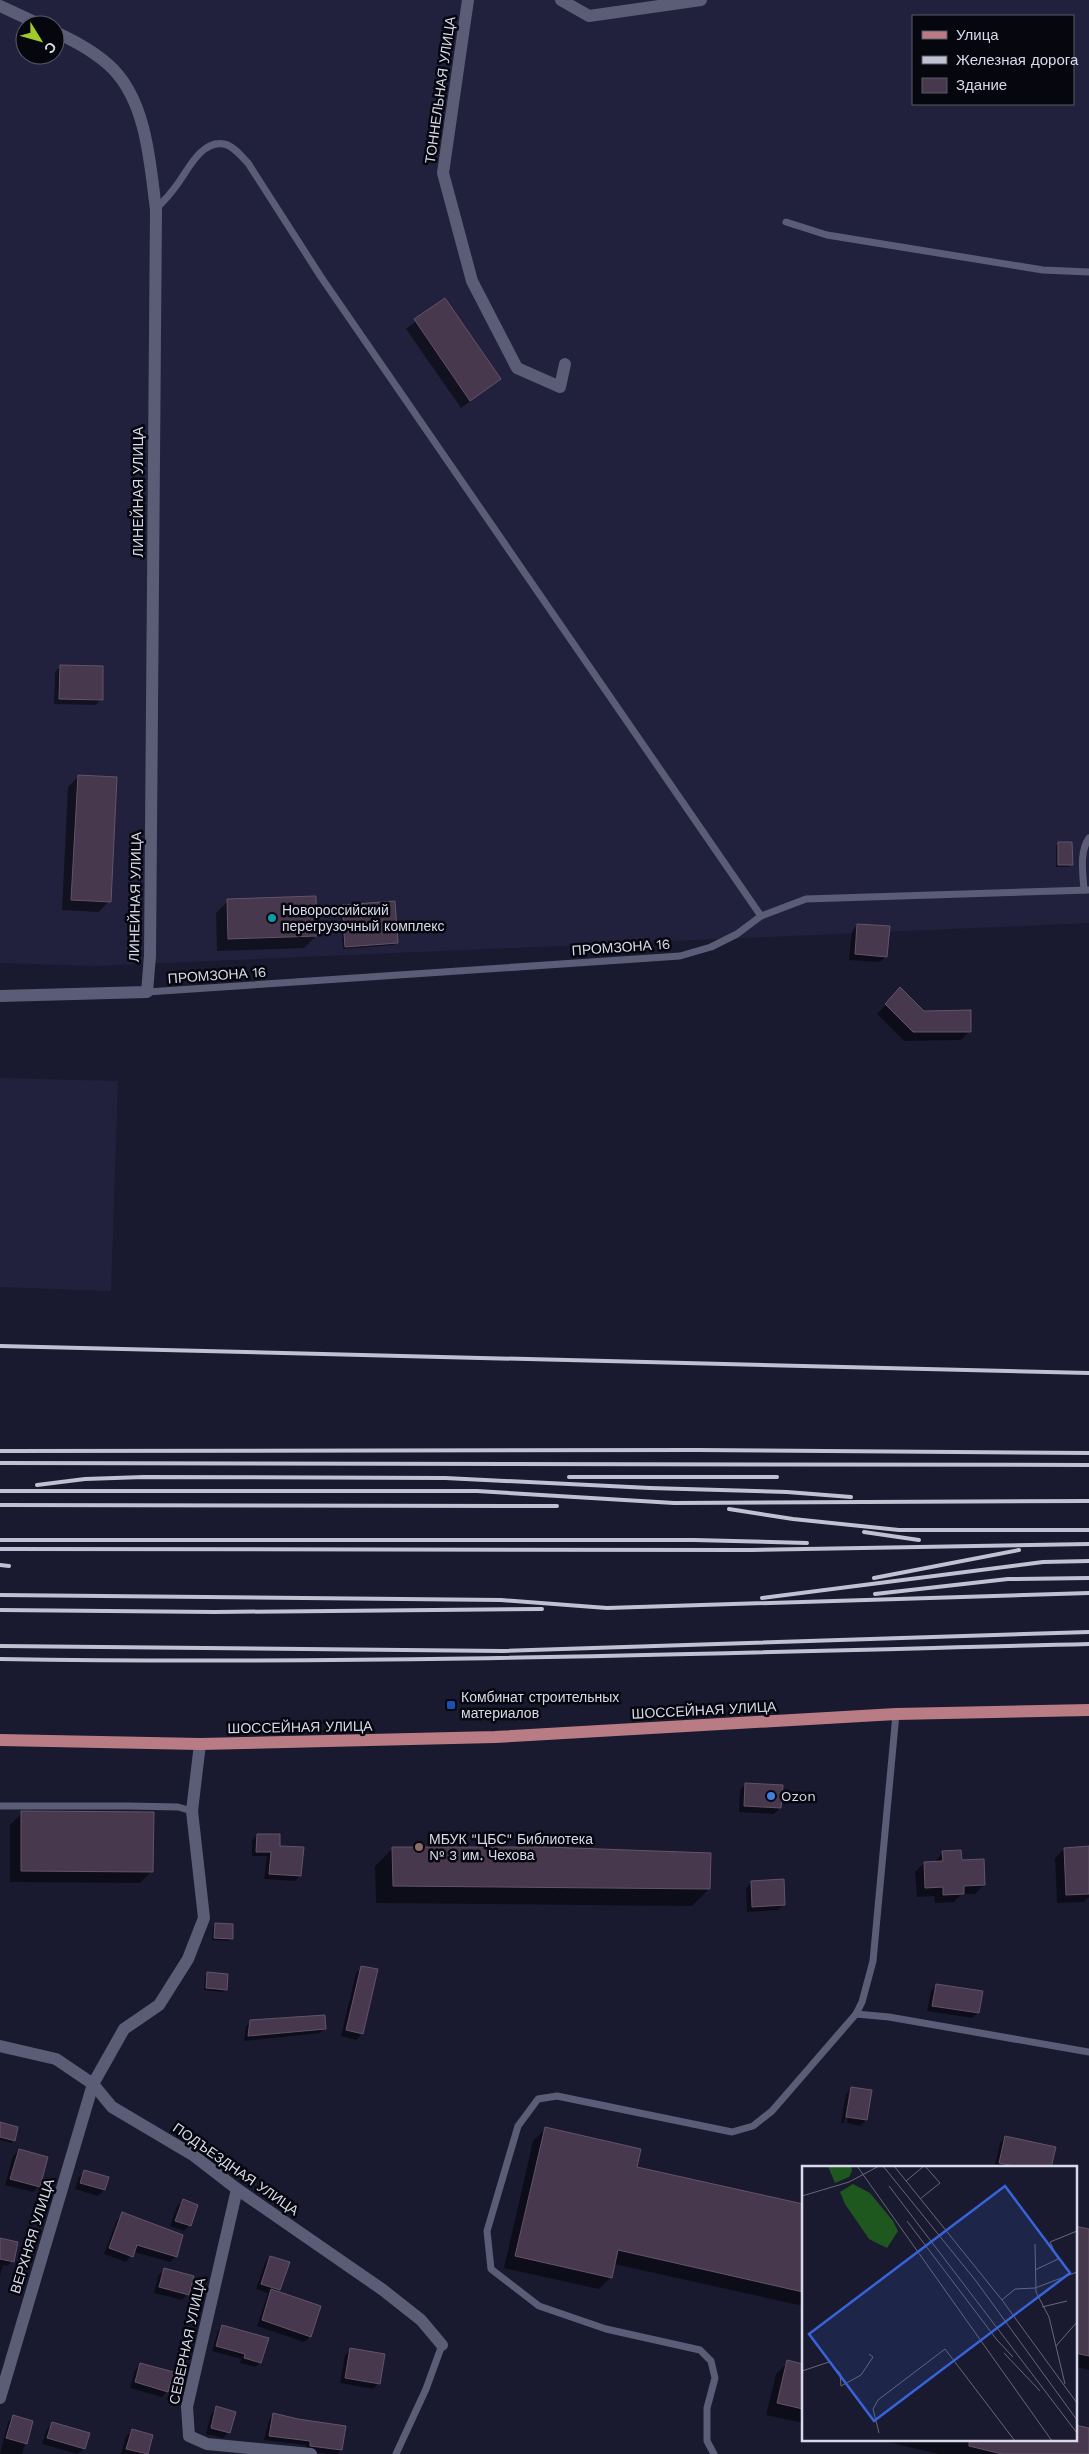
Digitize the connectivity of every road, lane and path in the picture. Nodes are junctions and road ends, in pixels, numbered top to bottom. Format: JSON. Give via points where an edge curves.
{"nodes":[{"id":1,"x":468,"y":0,"type":"edge"},
{"id":2,"x":561,"y":0,"type":"edge"},
{"id":3,"x":701,"y":0,"type":"edge"},
{"id":4,"x":0,"y":6,"type":"edge"},
{"id":5,"x":19,"y":15,"type":"edge"},
{"id":6,"x":65,"y":38,"type":"edge"},
{"id":7,"x":156,"y":210,"type":"junction"},
{"id":8,"x":786,"y":222,"type":"dead end"},
{"id":9,"x":1089,"y":272,"type":"edge"},
{"id":10,"x":565,"y":364,"type":"dead end"},
{"id":11,"x":1089,"y":838,"type":"edge"},
{"id":12,"x":1087,"y":890,"type":"edge"},
{"id":13,"x":761,"y":916,"type":"junction"},
{"id":14,"x":147,"y":992,"type":"junction"},
{"id":15,"x":0,"y":996,"type":"edge"},
{"id":16,"x":1089,"y":1710,"type":"edge"},
{"id":17,"x":896,"y":1714,"type":"junction"},
{"id":18,"x":0,"y":1740,"type":"edge"},
{"id":19,"x":200,"y":1744,"type":"junction"},
{"id":20,"x":0,"y":1806,"type":"edge"},
{"id":21,"x":192,"y":1811,"type":"junction"},
{"id":22,"x":856,"y":2014,"type":"junction"},
{"id":23,"x":0,"y":2046,"type":"edge"},
{"id":24,"x":1089,"y":2052,"type":"edge"},
{"id":25,"x":93,"y":2084,"type":"junction"},
{"id":26,"x":237,"y":2189,"type":"junction"},
{"id":27,"x":442,"y":2345,"type":"joint"},
{"id":28,"x":0,"y":2398,"type":"edge"},
{"id":29,"x":312,"y":2454,"type":"edge"},
{"id":30,"x":396,"y":2454,"type":"edge"},
{"id":31,"x":714,"y":2454,"type":"edge"}],
"edges":[{"from":1,"to":10,"type":"street","name":"ТОННЕЛЬНАЯ УЛИЦА","via":[[443,173],[472,281],[517,368],[560,387]]},
{"from":2,"to":3,"type":"street","via":[[589,16]]},
{"from":4,"to":5,"type":"street"},
{"from":6,"to":7,"type":"street","name":"ЛИНЕЙНАЯ УЛИЦА","via":[[100,58],[126,87],[149,154]]},
{"from":7,"to":13,"type":"lane","via":[[206,148],[225,144],[236,150],[248,164],[326,286]]},
{"from":7,"to":14,"type":"street","name":"ЛИНЕЙНАЯ УЛИЦА","via":[[150,956]]},
{"from":8,"to":9,"type":"lane","via":[[827,235],[1043,270]]},
{"from":11,"to":12,"type":"lane","name":"ПРОМЗОНА 16","via":[[1083,861]]},
{"from":12,"to":13,"type":"lane","name":"ПРОМЗОНА 16","via":[[806,898]]},
{"from":13,"to":14,"type":"lane","name":"ПРОМЗОНА 16","via":[[737,934],[711,947],[680,956]]},
{"from":14,"to":15,"type":"street"},
{"from":16,"to":17,"type":"main road","name":"ШОССЕЙНАЯ УЛИЦА"},
{"from":17,"to":19,"type":"main road","name":"ШОССЕЙНАЯ УЛИЦА","via":[[495,1737]]},
{"from":17,"to":22,"type":"lane","via":[[872,1961]]},
{"from":18,"to":19,"type":"main road","name":"ШОССЕЙНАЯ УЛИЦА"},
{"from":19,"to":21,"type":"street"},
{"from":20,"to":21,"type":"lane","via":[[178,1807]]},
{"from":21,"to":25,"type":"street","via":[[204,1918],[188,1959],[158,2005],[124,2029]]},
{"from":22,"to":24,"type":"lane","via":[[890,2017]]},
{"from":22,"to":31,"type":"lane","via":[[772,2111],[753,2126],[732,2132],[557,2096],[538,2099],[518,2126],[487,2231],[491,2269],[539,2306],[606,2329],[700,2350],[711,2361],[715,2378],[707,2408],[707,2441]]},
{"from":23,"to":25,"type":"street","name":"ПОДЪЕЗДНАЯ УЛИЦА","via":[[56,2059]]},
{"from":25,"to":26,"type":"street","name":"ПОДЪЕЗДНАЯ УЛИЦА","via":[[112,2107],[193,2155]]},
{"from":25,"to":28,"type":"street","name":"ВЕРХНЯЯ УЛИЦА"},
{"from":26,"to":27,"type":"street","name":"ПОДЪЕЗДНАЯ УЛИЦА","via":[[383,2290],[421,2320]]},
{"from":26,"to":29,"type":"street","name":"СЕВЕРНАЯ УЛИЦА","via":[[187,2407],[189,2436],[207,2444]]},
{"from":27,"to":30,"type":"lane"}]}
